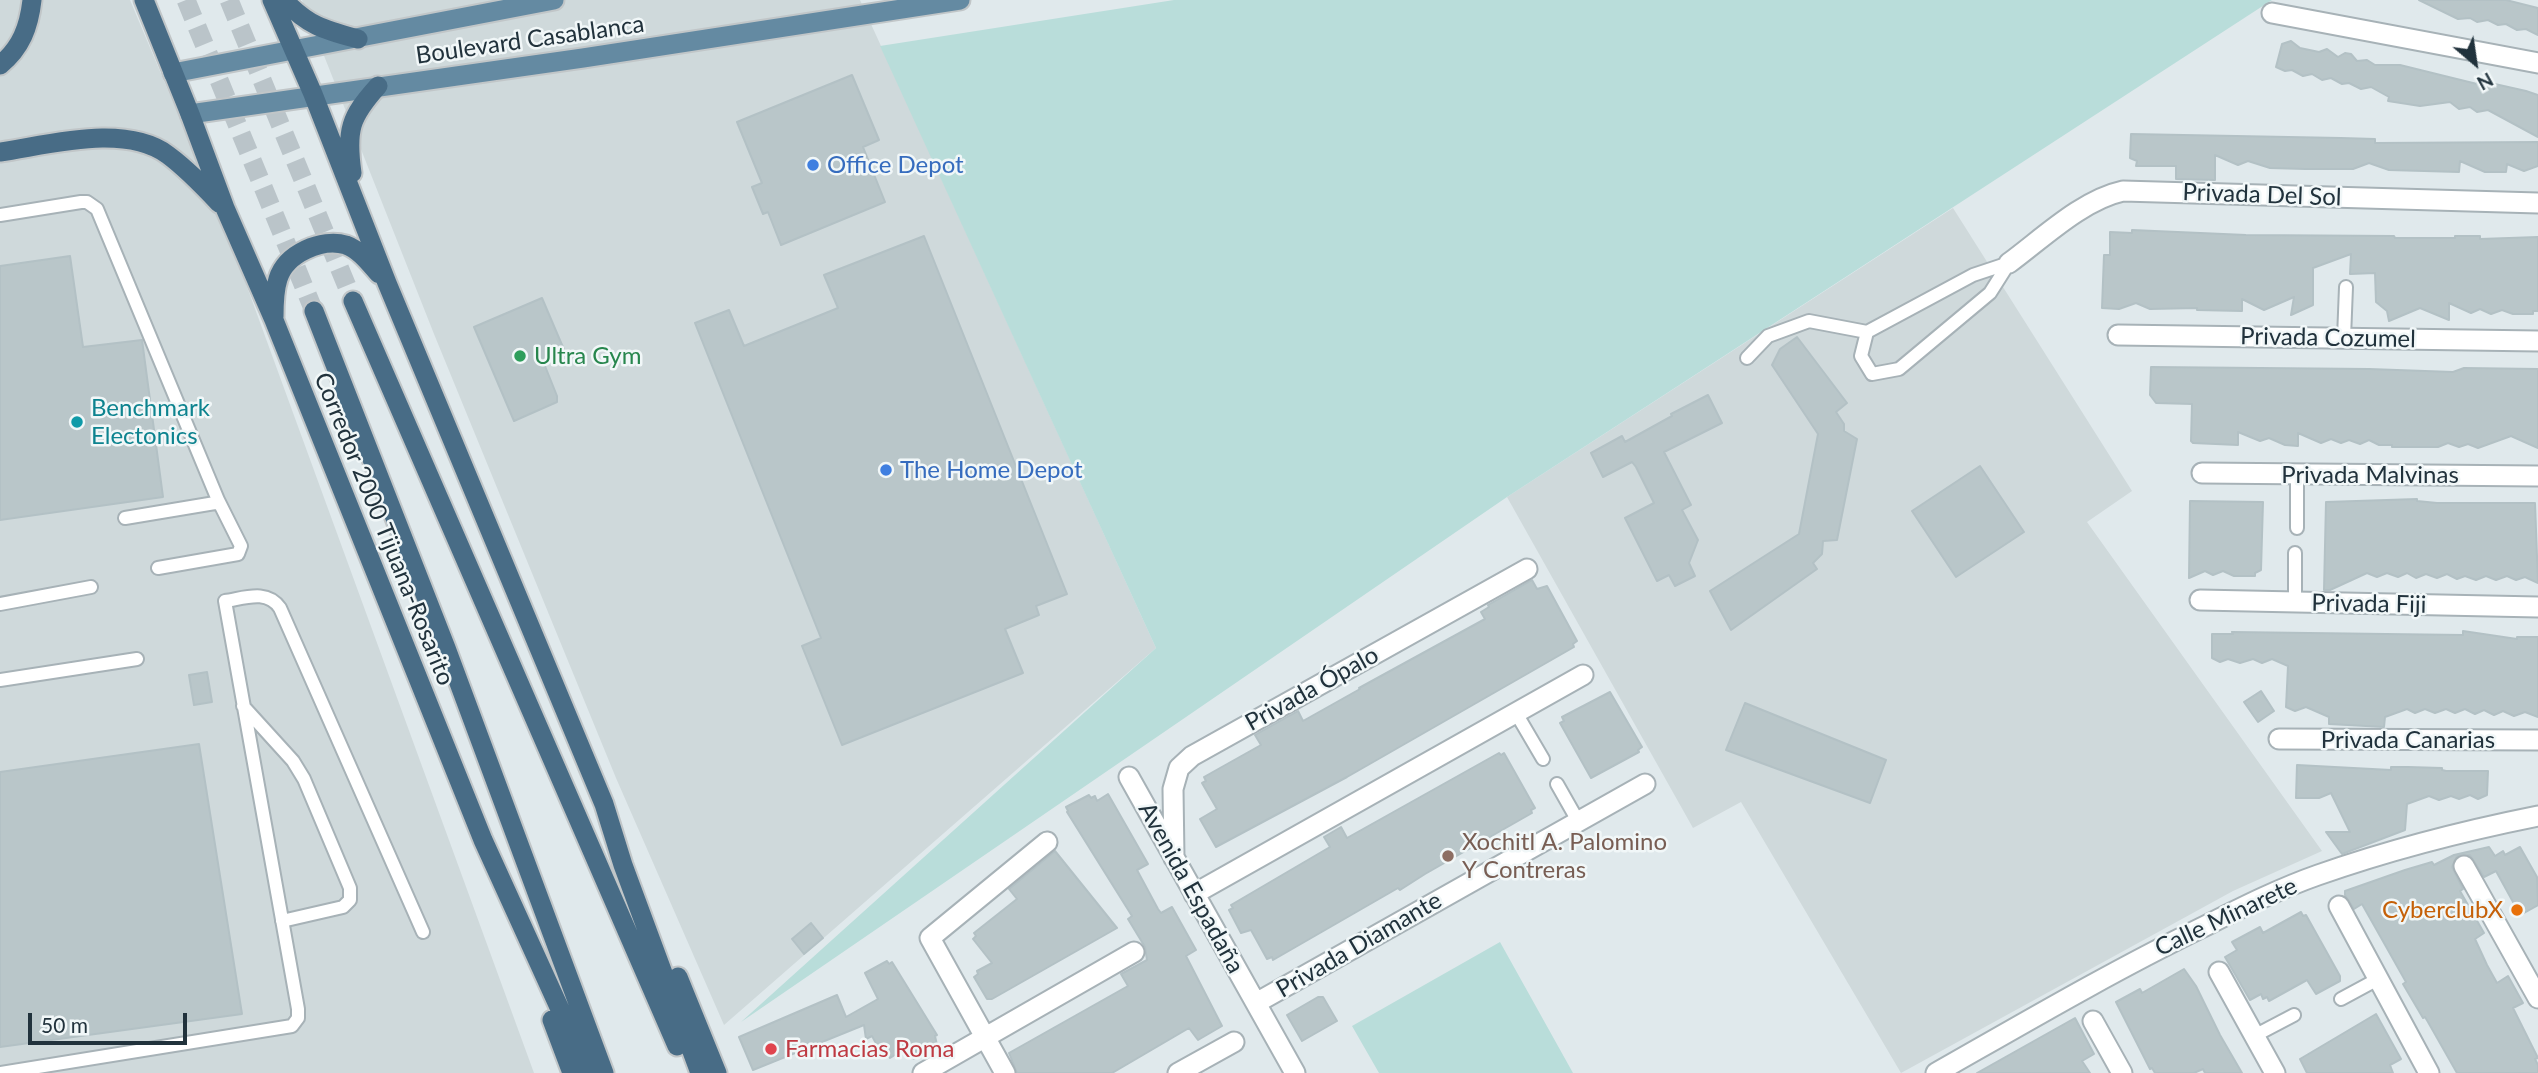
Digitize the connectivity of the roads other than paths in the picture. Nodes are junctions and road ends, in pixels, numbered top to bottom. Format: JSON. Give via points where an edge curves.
{"nodes":[{"id":1,"x":32,"y":0,"type":"edge"},
{"id":2,"x":144,"y":0,"type":"edge"},
{"id":3,"x":272,"y":0,"type":"edge"},
{"id":4,"x":285,"y":0,"type":"edge"},
{"id":5,"x":554,"y":0,"type":"edge"},
{"id":6,"x":960,"y":0,"type":"edge"},
{"id":7,"x":2272,"y":13,"type":"dead end"},
{"id":8,"x":358,"y":38,"type":"junction"},
{"id":9,"x":294,"y":50,"type":"junction"},
{"id":10,"x":2538,"y":63,"type":"edge"},
{"id":11,"x":0,"y":65,"type":"edge"},
{"id":12,"x":173,"y":73,"type":"junction"},
{"id":13,"x":378,"y":86,"type":"junction"},
{"id":14,"x":313,"y":94,"type":"junction"},
{"id":15,"x":190,"y":114,"type":"junction"},
{"id":16,"x":0,"y":152,"type":"edge"},
{"id":17,"x":2538,"y":203,"type":"edge"},
{"id":18,"x":356,"y":205,"type":"junction"},
{"id":19,"x":225,"y":208,"type":"junction"},
{"id":20,"x":0,"y":215,"type":"edge"},
{"id":21,"x":2009,"y":263,"type":"junction"},
{"id":22,"x":387,"y":283,"type":"junction"},
{"id":23,"x":2346,"y":287,"type":"dead end"},
{"id":24,"x":353,"y":301,"type":"tunnel mouth"},
{"id":25,"x":314,"y":311,"type":"tunnel mouth"},
{"id":26,"x":274,"y":320,"type":"junction"},
{"id":27,"x":1867,"y":332,"type":"junction"},
{"id":28,"x":2118,"y":335,"type":"dead end"},
{"id":29,"x":2344,"y":338,"type":"junction"},
{"id":30,"x":2538,"y":341,"type":"edge"},
{"id":31,"x":1747,"y":358,"type":"dead end"},
{"id":32,"x":2202,"y":473,"type":"dead end"},
{"id":33,"x":2297,"y":474,"type":"junction"},
{"id":34,"x":2538,"y":476,"type":"edge"},
{"id":35,"x":218,"y":500,"type":"junction"},
{"id":36,"x":125,"y":518,"type":"dead end"},
{"id":37,"x":2297,"y":528,"type":"dead end"},
{"id":38,"x":2295,"y":553,"type":"dead end"},
{"id":39,"x":158,"y":568,"type":"dead end"},
{"id":40,"x":1527,"y":569,"type":"dead end"},
{"id":41,"x":91,"y":587,"type":"dead end"},
{"id":42,"x":2200,"y":600,"type":"dead end"},
{"id":43,"x":2295,"y":602,"type":"junction"},
{"id":44,"x":0,"y":604,"type":"edge"},
{"id":45,"x":2538,"y":607,"type":"edge"},
{"id":46,"x":137,"y":659,"type":"dead end"},
{"id":47,"x":1583,"y":675,"type":"dead end"},
{"id":48,"x":0,"y":680,"type":"edge"},
{"id":49,"x":243,"y":706,"type":"junction"},
{"id":50,"x":1516,"y":713,"type":"junction"},
{"id":51,"x":2279,"y":739,"type":"dead end"},
{"id":52,"x":2538,"y":740,"type":"edge"},
{"id":53,"x":1542,"y":759,"type":"dead end"},
{"id":54,"x":1129,"y":777,"type":"dead end"},
{"id":55,"x":1557,"y":783,"type":"dead end"},
{"id":56,"x":1645,"y":784,"type":"dead end"},
{"id":57,"x":604,"y":804,"type":"junction"},
{"id":58,"x":2538,"y":816,"type":"edge"},
{"id":59,"x":1578,"y":821,"type":"junction"},
{"id":60,"x":483,"y":840,"type":"junction"},
{"id":61,"x":1047,"y":842,"type":"dead end"},
{"id":62,"x":1174,"y":858,"type":"junction"},
{"id":63,"x":2464,"y":866,"type":"dead end"},
{"id":64,"x":1195,"y":894,"type":"junction"},
{"id":65,"x":2339,"y":906,"type":"dead end"},
{"id":66,"x":282,"y":920,"type":"junction"},
{"id":67,"x":423,"y":932,"type":"dead end"},
{"id":68,"x":1134,"y":952,"type":"dead end"},
{"id":69,"x":2219,"y":972,"type":"dead end"},
{"id":70,"x":2378,"y":979,"type":"junction"},
{"id":71,"x":2538,"y":998,"type":"edge"},
{"id":72,"x":2341,"y":999,"type":"dead end"},
{"id":73,"x":1256,"y":1003,"type":"junction"},
{"id":74,"x":2294,"y":1015,"type":"dead end"},
{"id":75,"x":2092,"y":1021,"type":"dead end"},
{"id":76,"x":2254,"y":1036,"type":"junction"},
{"id":77,"x":985,"y":1037,"type":"junction"},
{"id":78,"x":1234,"y":1042,"type":"dead end"},
{"id":79,"x":1,"y":1073,"type":"edge"},
{"id":80,"x":572,"y":1073,"type":"edge"},
{"id":81,"x":589,"y":1073,"type":"edge"},
{"id":82,"x":604,"y":1073,"type":"edge"},
{"id":83,"x":689,"y":1073,"type":"edge"},
{"id":84,"x":699,"y":1073,"type":"edge"},
{"id":85,"x":717,"y":1073,"type":"edge"},
{"id":86,"x":923,"y":1073,"type":"edge"},
{"id":87,"x":1005,"y":1073,"type":"edge"},
{"id":88,"x":1178,"y":1073,"type":"edge"},
{"id":89,"x":1295,"y":1073,"type":"edge"},
{"id":90,"x":1936,"y":1073,"type":"edge"},
{"id":91,"x":2122,"y":1073,"type":"edge"},
{"id":92,"x":2275,"y":1073,"type":"edge"},
{"id":93,"x":2429,"y":1073,"type":"edge"}],
"edges":[{"from":1,"to":11,"type":"highway","via":[[30,19],[15,52]]},
{"from":2,"to":12,"type":"highway","name":"Corredor 2000 Tijuana-Rosarito"},
{"from":3,"to":9,"type":"highway"},
{"from":4,"to":8,"type":"highway","via":[[302,18],[323,30]]},
{"from":5,"to":8,"type":"main road","name":"Boulevard Casablanca"},
{"from":6,"to":13,"type":"main road","name":"Boulevard Casablanca"},
{"from":7,"to":10,"type":"street"},
{"from":8,"to":9,"type":"main road","name":"Boulevard Casablanca"},
{"from":9,"to":12,"type":"main road","name":"Boulevard Casablanca"},
{"from":9,"to":14,"type":"highway"},
{"from":12,"to":15,"type":"highway","name":"Corredor 2000 Tijuana-Rosarito"},
{"from":13,"to":14,"type":"main road","name":"Boulevard Casablanca"},
{"from":13,"to":18,"type":"highway","via":[[360,106],[352,124],[348,147]]},
{"from":14,"to":15,"type":"main road","name":"Boulevard Casablanca"},
{"from":14,"to":18,"type":"highway"},
{"from":15,"to":19,"type":"highway","name":"Corredor 2000 Tijuana-Rosarito"},
{"from":16,"to":19,"type":"highway","via":[[107,138],[139,141],[166,153]]},
{"from":17,"to":21,"type":"street","name":"Privada Del Sol","via":[[2123,191],[2106,194],[2088,205]]},
{"from":18,"to":22,"type":"highway"},
{"from":19,"to":26,"type":"highway","name":"Corredor 2000 Tijuana-Rosarito"},
{"from":20,"to":35,"type":"lane","via":[[81,202],[97,209]]},
{"from":21,"to":27,"type":"lane","via":[[1973,275]]},
{"from":21,"to":27,"type":"lane","via":[[1990,293],[1899,369],[1872,374],[1861,356]]},
{"from":22,"to":26,"type":"highway","via":[[347,245],[308,248],[289,261],[279,276]]},
{"from":22,"to":57,"type":"highway"},
{"from":23,"to":29,"type":"lane"},
{"from":24,"to":83,"type":"highway"},
{"from":25,"to":82,"type":"highway","via":[[446,648]]},
{"from":26,"to":60,"type":"highway","name":"Corredor 2000 Tijuana-Rosarito"},
{"from":27,"to":31,"type":"lane","via":[[1809,321],[1768,336]]},
{"from":28,"to":29,"type":"street","name":"Privada Cozumel"},
{"from":29,"to":30,"type":"street","name":"Privada Cozumel"},
{"from":32,"to":33,"type":"street","name":"Privada Malvinas"},
{"from":33,"to":34,"type":"street","name":"Privada Malvinas"},
{"from":33,"to":37,"type":"lane"},
{"from":35,"to":36,"type":"lane"},
{"from":35,"to":39,"type":"lane","via":[[241,546],[238,554]]},
{"from":38,"to":43,"type":"lane"},
{"from":40,"to":62,"type":"street","name":"Privada Ópalo","via":[[1192,757],[1179,768],[1173,789]]},
{"from":41,"to":44,"type":"lane"},
{"from":42,"to":43,"type":"street","name":"Privada Fiji"},
{"from":43,"to":45,"type":"street","name":"Privada Fiji"},
{"from":46,"to":48,"type":"lane"},
{"from":47,"to":50,"type":"street"},
{"from":49,"to":66,"type":"lane"},
{"from":49,"to":66,"type":"lane","via":[[283,746],[304,779],[350,888],[350,900],[343,907]]},
{"from":49,"to":67,"type":"lane","via":[[225,601],[265,595],[280,608]]},
{"from":50,"to":53,"type":"lane"},
{"from":50,"to":64,"type":"street"},
{"from":51,"to":52,"type":"street","name":"Privada Canarias"},
{"from":54,"to":62,"type":"street","name":"Avenida Espadaña"},
{"from":55,"to":59,"type":"lane"},
{"from":56,"to":59,"type":"street","name":"Privada Diamante"},
{"from":57,"to":84,"type":"highway"},
{"from":57,"to":85,"type":"highway"},
{"from":58,"to":90,"type":"street","name":"Calle Minarete","via":[[2407,847],[2316,876],[2245,906],[2141,957]]},
{"from":59,"to":73,"type":"street","name":"Privada Diamante"},
{"from":60,"to":80,"type":"highway"},
{"from":60,"to":81,"type":"highway","name":"Corredor 2000 Tijuana-Rosarito"},
{"from":61,"to":77,"type":"street","via":[[930,938]]},
{"from":62,"to":64,"type":"street","name":"Avenida Espadaña"},
{"from":63,"to":71,"type":"street"},
{"from":64,"to":73,"type":"street","name":"Avenida Espadaña"},
{"from":65,"to":70,"type":"street"},
{"from":66,"to":79,"type":"lane","via":[[298,1009],[292,1026]]},
{"from":68,"to":77,"type":"street"},
{"from":69,"to":76,"type":"street"},
{"from":70,"to":72,"type":"lane"},
{"from":70,"to":93,"type":"street"},
{"from":73,"to":89,"type":"street","name":"Avenida Espadaña"},
{"from":74,"to":76,"type":"lane"},
{"from":75,"to":91,"type":"street"},
{"from":76,"to":92,"type":"street"},
{"from":77,"to":86,"type":"street"},
{"from":77,"to":87,"type":"street"},
{"from":78,"to":88,"type":"street"}]}
